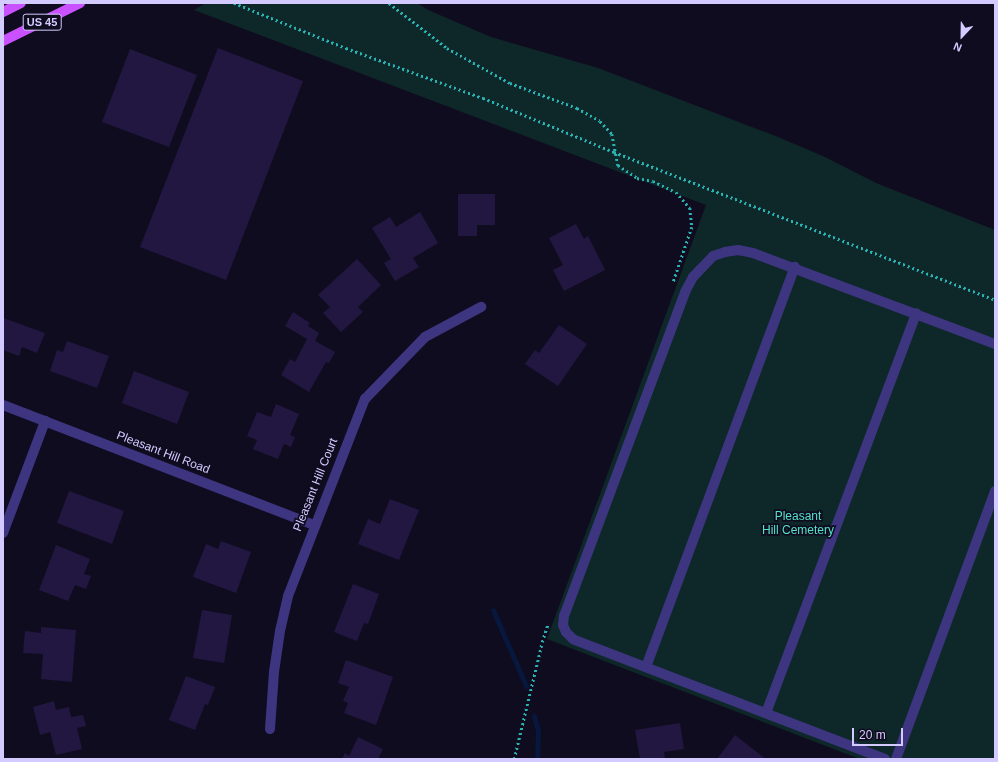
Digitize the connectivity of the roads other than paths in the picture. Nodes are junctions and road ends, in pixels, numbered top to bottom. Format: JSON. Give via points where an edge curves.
{"nodes":[{"id":1,"x":21,"y":3,"type":"edge"},
{"id":2,"x":80,"y":3,"type":"edge"},
{"id":3,"x":3,"y":12,"type":"edge"},
{"id":4,"x":3,"y":42,"type":"edge"},
{"id":5,"x":795,"y":267,"type":"junction"},
{"id":6,"x":481,"y":307,"type":"dead end"},
{"id":7,"x":916,"y":314,"type":"junction"},
{"id":8,"x":995,"y":344,"type":"edge"},
{"id":9,"x":3,"y":405,"type":"edge"},
{"id":10,"x":44,"y":422,"type":"junction"},
{"id":11,"x":995,"y":491,"type":"edge"},
{"id":12,"x":314,"y":525,"type":"junction"},
{"id":13,"x":3,"y":532,"type":"edge"},
{"id":14,"x":646,"y":667,"type":"junction"},
{"id":15,"x":766,"y":713,"type":"junction"},
{"id":16,"x":270,"y":729,"type":"dead end"},
{"id":17,"x":885,"y":759,"type":"edge"},
{"id":18,"x":896,"y":759,"type":"edge"}],
"edges":[{"from":1,"to":3,"type":"main road","number":"US 45"},
{"from":2,"to":4,"type":"main road","number":"US 45"},
{"from":5,"to":7,"type":"street"},
{"from":5,"to":14,"type":"street"},
{"from":5,"to":14,"type":"street","via":[[753,253],[738,250],[725,252],[713,256],[703,265],[693,277],[682,299],[562,625],[573,639]]},
{"from":6,"to":12,"type":"street","name":"Pleasant Hill Court","via":[[425,337],[364,400]]},
{"from":7,"to":8,"type":"street"},
{"from":7,"to":15,"type":"street"},
{"from":9,"to":10,"type":"street","name":"Pleasant Hill Road"},
{"from":10,"to":12,"type":"street","name":"Pleasant Hill Road"},
{"from":10,"to":13,"type":"street"},
{"from":11,"to":18,"type":"street"},
{"from":12,"to":16,"type":"street","name":"Pleasant Hill Court","via":[[288,596],[280,630]]},
{"from":14,"to":15,"type":"street"},
{"from":15,"to":17,"type":"street"}]}
